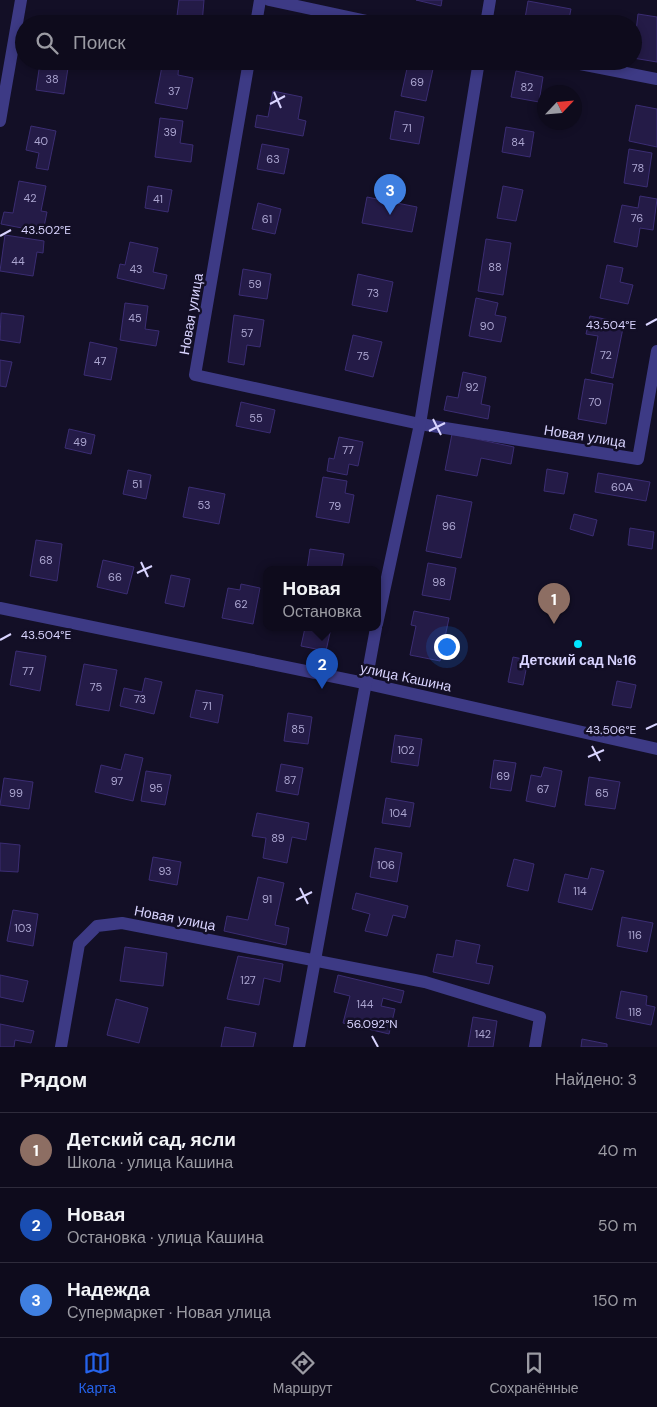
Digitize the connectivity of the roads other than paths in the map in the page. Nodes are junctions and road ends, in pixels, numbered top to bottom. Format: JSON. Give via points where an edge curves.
{"nodes":[{"id":1,"x":21,"y":0,"type":"edge"},
{"id":2,"x":260,"y":0,"type":"edge"},
{"id":3,"x":269,"y":0,"type":"edge"},
{"id":4,"x":490,"y":0,"type":"edge"},
{"id":5,"x":18,"y":15,"type":"edge"},
{"id":6,"x":258,"y":15,"type":"edge"},
{"id":7,"x":339,"y":15,"type":"edge"},
{"id":8,"x":488,"y":15,"type":"edge"},
{"id":9,"x":15,"y":35,"type":"edge"},
{"id":10,"x":247,"y":70,"type":"edge"},
{"id":11,"x":478,"y":70,"type":"edge"},
{"id":12,"x":611,"y":70,"type":"edge"},
{"id":13,"x":657,"y":79,"type":"edge"},
{"id":14,"x":0,"y":121,"type":"edge"},
{"id":15,"x":657,"y":351,"type":"edge"},
{"id":16,"x":420,"y":424,"type":"junction"},
{"id":17,"x":381,"y":607,"type":"edge"},
{"id":18,"x":0,"y":608,"type":"edge"},
{"id":19,"x":376,"y":631,"type":"edge"},
{"id":20,"x":364,"y":683,"type":"junction"},
{"id":21,"x":657,"y":749,"type":"edge"},
{"id":22,"x":315,"y":960,"type":"junction"},
{"id":23,"x":61,"y":1047,"type":"edge"},
{"id":24,"x":299,"y":1047,"type":"edge"},
{"id":25,"x":536,"y":1047,"type":"edge"}],
"edges":[{"from":1,"to":5,"type":"street"},
{"from":2,"to":6,"type":"street"},
{"from":3,"to":7,"type":"street"},
{"from":4,"to":8,"type":"street"},
{"from":9,"to":14,"type":"street"},
{"from":10,"to":16,"type":"street","name":"Новая улица","via":[[196,375]]},
{"from":11,"to":16,"type":"street"},
{"from":12,"to":13,"type":"street"},
{"from":15,"to":16,"type":"street","name":"Новая улица","via":[[638,459]]},
{"from":16,"to":17,"type":"street"},
{"from":18,"to":20,"type":"street","name":"улица Кашина"},
{"from":19,"to":20,"type":"street"},
{"from":20,"to":21,"type":"street","name":"улица Кашина"},
{"from":20,"to":22,"type":"street"},
{"from":22,"to":23,"type":"street","name":"Новая улица","via":[[122,923],[97,926],[79,944]]},
{"from":22,"to":24,"type":"street"},
{"from":22,"to":25,"type":"street","name":"Новая улица","via":[[425,982],[540,1016]]}]}
